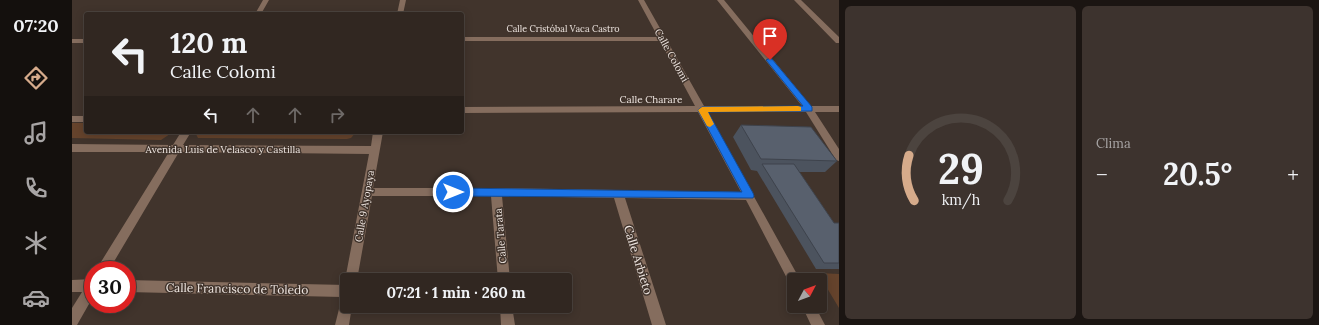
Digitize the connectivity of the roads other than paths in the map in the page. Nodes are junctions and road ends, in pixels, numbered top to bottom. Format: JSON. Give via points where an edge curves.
{"nodes":[{"id":1,"x":266,"y":0,"type":"edge"},
{"id":2,"x":403,"y":0,"type":"edge"},
{"id":3,"x":641,"y":0,"type":"edge"},
{"id":4,"x":720,"y":0,"type":"edge"},
{"id":5,"x":797,"y":0,"type":"edge"},
{"id":6,"x":259,"y":12,"type":"edge"},
{"id":7,"x":400,"y":12,"type":"edge"},
{"id":8,"x":464,"y":39,"type":"edge"},
{"id":9,"x":663,"y":39,"type":"junction"},
{"id":10,"x":72,"y":41,"type":"edge"},
{"id":11,"x":84,"y":41,"type":"edge"},
{"id":12,"x":839,"y":41,"type":"edge"},
{"id":13,"x":809,"y":109,"type":"junction"},
{"id":14,"x":839,"y":109,"type":"edge"},
{"id":15,"x":464,"y":110,"type":"edge"},
{"id":16,"x":702,"y":110,"type":"junction"},
{"id":17,"x":72,"y":119,"type":"edge"},
{"id":18,"x":84,"y":119,"type":"edge"},
{"id":19,"x":185,"y":134,"type":"edge"},
{"id":20,"x":378,"y":134,"type":"edge"},
{"id":21,"x":72,"y":148,"type":"edge"},
{"id":22,"x":176,"y":149,"type":"junction"},
{"id":23,"x":374,"y":150,"type":"junction"},
{"id":24,"x":839,"y":157,"type":"edge"},
{"id":25,"x":366,"y":192,"type":"junction"},
{"id":26,"x":496,"y":192,"type":"junction"},
{"id":27,"x":618,"y":194,"type":"junction"},
{"id":28,"x":749,"y":196,"type":"junction"},
{"id":29,"x":108,"y":261,"type":"edge"},
{"id":30,"x":352,"y":273,"type":"edge"},
{"id":31,"x":503,"y":273,"type":"edge"},
{"id":32,"x":790,"y":273,"type":"edge"},
{"id":33,"x":72,"y":286,"type":"edge"},
{"id":34,"x":84,"y":286,"type":"edge"},
{"id":35,"x":136,"y":286,"type":"edge"},
{"id":36,"x":340,"y":291,"type":"edge"},
{"id":37,"x":84,"y":301,"type":"edge"},
{"id":38,"x":344,"y":313,"type":"edge"},
{"id":39,"x":507,"y":313,"type":"edge"},
{"id":40,"x":812,"y":313,"type":"edge"},
{"id":41,"x":72,"y":320,"type":"edge"},
{"id":42,"x":342,"y":325,"type":"edge"},
{"id":43,"x":508,"y":325,"type":"edge"},
{"id":44,"x":659,"y":325,"type":"edge"},
{"id":45,"x":818,"y":325,"type":"edge"}],
"edges":[{"from":1,"to":6,"type":"street"},
{"from":2,"to":7,"type":"street"},
{"from":3,"to":9,"type":"street","name":"Calle Colomi"},
{"from":4,"to":13,"type":"street"},
{"from":5,"to":12,"type":"street"},
{"from":8,"to":9,"type":"street","name":"Calle Cristóbal Vaca Castro"},
{"from":9,"to":16,"type":"street","name":"Calle Colomi"},
{"from":10,"to":11,"type":"street"},
{"from":13,"to":14,"type":"street","name":"Calle Charare"},
{"from":13,"to":16,"type":"street","name":"Calle Charare"},
{"from":13,"to":24,"type":"street"},
{"from":15,"to":16,"type":"street","name":"Calle Charare"},
{"from":16,"to":28,"type":"street","name":"Calle Colomi"},
{"from":17,"to":18,"type":"street"},
{"from":19,"to":22,"type":"street"},
{"from":20,"to":23,"type":"street","name":"Calle 9 Ayopaya"},
{"from":21,"to":22,"type":"street","name":"Avenida Luis de Velasco y Castilla"},
{"from":22,"to":23,"type":"street","name":"Avenida Luis de Velasco y Castilla"},
{"from":22,"to":29,"type":"street"},
{"from":23,"to":25,"type":"street","name":"Calle 9 Ayopaya"},
{"from":25,"to":26,"type":"street"},
{"from":25,"to":30,"type":"street","name":"Calle 9 Ayopaya"},
{"from":26,"to":27,"type":"street"},
{"from":26,"to":31,"type":"street","name":"Calle Tarata"},
{"from":27,"to":28,"type":"street"},
{"from":27,"to":44,"type":"street","name":"Calle Arbieto"},
{"from":28,"to":32,"type":"street","name":"Calle Colomi"},
{"from":33,"to":34,"type":"street"},
{"from":35,"to":36,"type":"street","name":"Calle Francisco de Toledo"},
{"from":37,"to":41,"type":"street"},
{"from":38,"to":42,"type":"street"},
{"from":39,"to":43,"type":"street"},
{"from":40,"to":45,"type":"street"}]}
